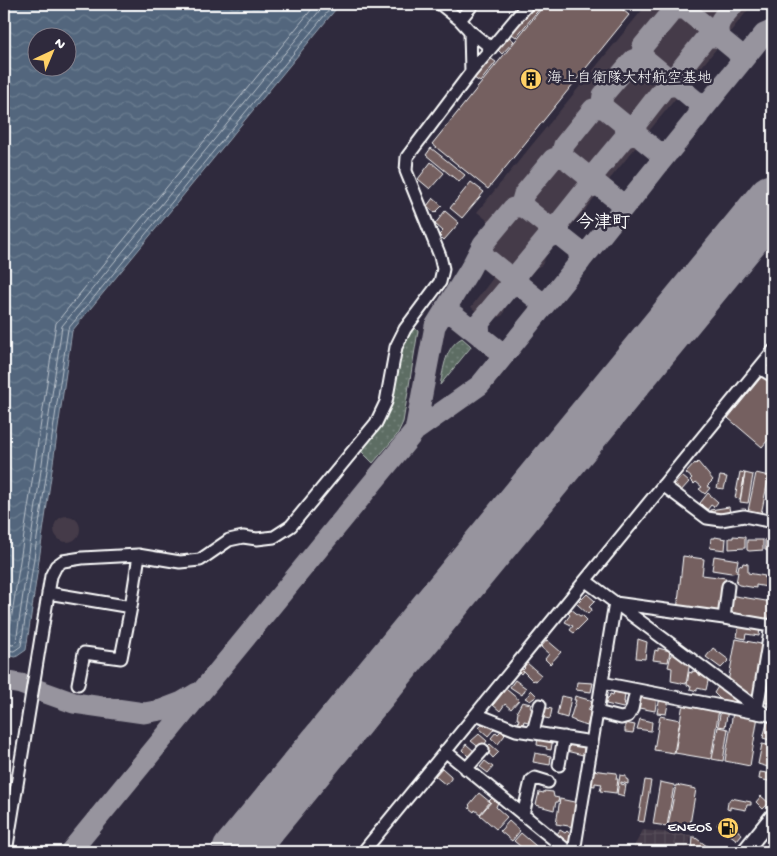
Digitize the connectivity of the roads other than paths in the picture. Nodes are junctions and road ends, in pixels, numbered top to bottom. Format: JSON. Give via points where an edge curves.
{"nodes":[{"id":1,"x":440,"y":4,"type":"edge"},
{"id":2,"x":473,"y":4,"type":"edge"},
{"id":3,"x":528,"y":4,"type":"edge"},
{"id":4,"x":460,"y":20,"type":"junction"},
{"id":5,"x":470,"y":31,"type":"junction"},
{"id":6,"x":491,"y":48,"type":"junction"},
{"id":7,"x":470,"y":72,"type":"junction"},
{"id":8,"x":773,"y":351,"type":"edge"},
{"id":9,"x":759,"y":368,"type":"junction"},
{"id":10,"x":773,"y":376,"type":"edge"},
{"id":11,"x":663,"y":484,"type":"junction"},
{"id":12,"x":773,"y":522,"type":"edge"},
{"id":13,"x":139,"y":555,"type":"junction"},
{"id":14,"x":586,"y":581,"type":"junction"},
{"id":15,"x":728,"y":586,"type":"dead end"},
{"id":16,"x":48,"y":593,"type":"junction"},
{"id":17,"x":615,"y":603,"type":"junction"},
{"id":18,"x":131,"y":607,"type":"junction"},
{"id":19,"x":724,"y":618,"type":"junction"},
{"id":20,"x":772,"y":620,"type":"edge"},
{"id":21,"x":78,"y":684,"type":"dead end"},
{"id":22,"x":602,"y":684,"type":"junction"},
{"id":23,"x":636,"y":690,"type":"junction"},
{"id":24,"x":540,"y":705,"type":"dead end"},
{"id":25,"x":597,"y":712,"type":"junction"},
{"id":26,"x":765,"y":713,"type":"edge"},
{"id":27,"x":476,"y":714,"type":"junction"},
{"id":28,"x":534,"y":732,"type":"junction"},
{"id":29,"x":564,"y":737,"type":"junction"},
{"id":30,"x":592,"y":742,"type":"junction"},
{"id":31,"x":483,"y":750,"type":"dead end"},
{"id":32,"x":445,"y":751,"type":"junction"},
{"id":33,"x":559,"y":765,"type":"dead end"},
{"id":34,"x":466,"y":769,"type":"junction"},
{"id":35,"x":548,"y":782,"type":"dead end"},
{"id":36,"x":524,"y":815,"type":"junction"},
{"id":37,"x":773,"y":816,"type":"edge"},
{"id":38,"x":6,"y":852,"type":"edge"},
{"id":39,"x":363,"y":852,"type":"edge"},
{"id":40,"x":569,"y":852,"type":"edge"},
{"id":41,"x":574,"y":852,"type":"edge"},
{"id":42,"x":744,"y":852,"type":"edge"}],
"edges":[{"from":1,"to":4,"type":"street"},
{"from":2,"to":4,"type":"street"},
{"from":3,"to":6,"type":"street"},
{"from":4,"to":5,"type":"street"},
{"from":5,"to":6,"type":"street"},
{"from":5,"to":7,"type":"street"},
{"from":6,"to":7,"type":"street"},
{"from":7,"to":13,"type":"street","via":[[407,157],[406,171],[440,256],[442,269],[440,282],[405,329],[396,347],[386,402],[376,424],[291,526],[274,537],[229,540],[200,560],[180,562]]},
{"from":8,"to":9,"type":"street"},
{"from":9,"to":10,"type":"street"},
{"from":9,"to":11,"type":"street"},
{"from":11,"to":12,"type":"street","via":[[707,518],[721,520],[744,516]]},
{"from":11,"to":14,"type":"street"},
{"from":13,"to":16,"type":"street","via":[[63,561],[51,576]]},
{"from":13,"to":18,"type":"street"},
{"from":14,"to":17,"type":"street"},
{"from":14,"to":27,"type":"street"},
{"from":15,"to":19,"type":"street"},
{"from":16,"to":18,"type":"street"},
{"from":16,"to":38,"type":"street"},
{"from":17,"to":19,"type":"street"},
{"from":17,"to":22,"type":"street"},
{"from":17,"to":26,"type":"street"},
{"from":18,"to":21,"type":"street","via":[[121,658],[84,653]]},
{"from":19,"to":20,"type":"street"},
{"from":20,"to":26,"type":"street"},
{"from":22,"to":23,"type":"street"},
{"from":22,"to":25,"type":"street"},
{"from":23,"to":25,"type":"street","via":[[628,716],[622,718]]},
{"from":23,"to":26,"type":"street"},
{"from":24,"to":28,"type":"street"},
{"from":25,"to":30,"type":"street"},
{"from":27,"to":28,"type":"street","via":[[516,730]]},
{"from":27,"to":32,"type":"street"},
{"from":28,"to":29,"type":"street"},
{"from":29,"to":30,"type":"street"},
{"from":29,"to":33,"type":"street"},
{"from":30,"to":41,"type":"street"},
{"from":31,"to":34,"type":"street"},
{"from":32,"to":34,"type":"street"},
{"from":32,"to":39,"type":"street"},
{"from":34,"to":36,"type":"street"},
{"from":35,"to":36,"type":"street","via":[[531,780]]},
{"from":36,"to":40,"type":"street"},
{"from":37,"to":42,"type":"main road"}]}
